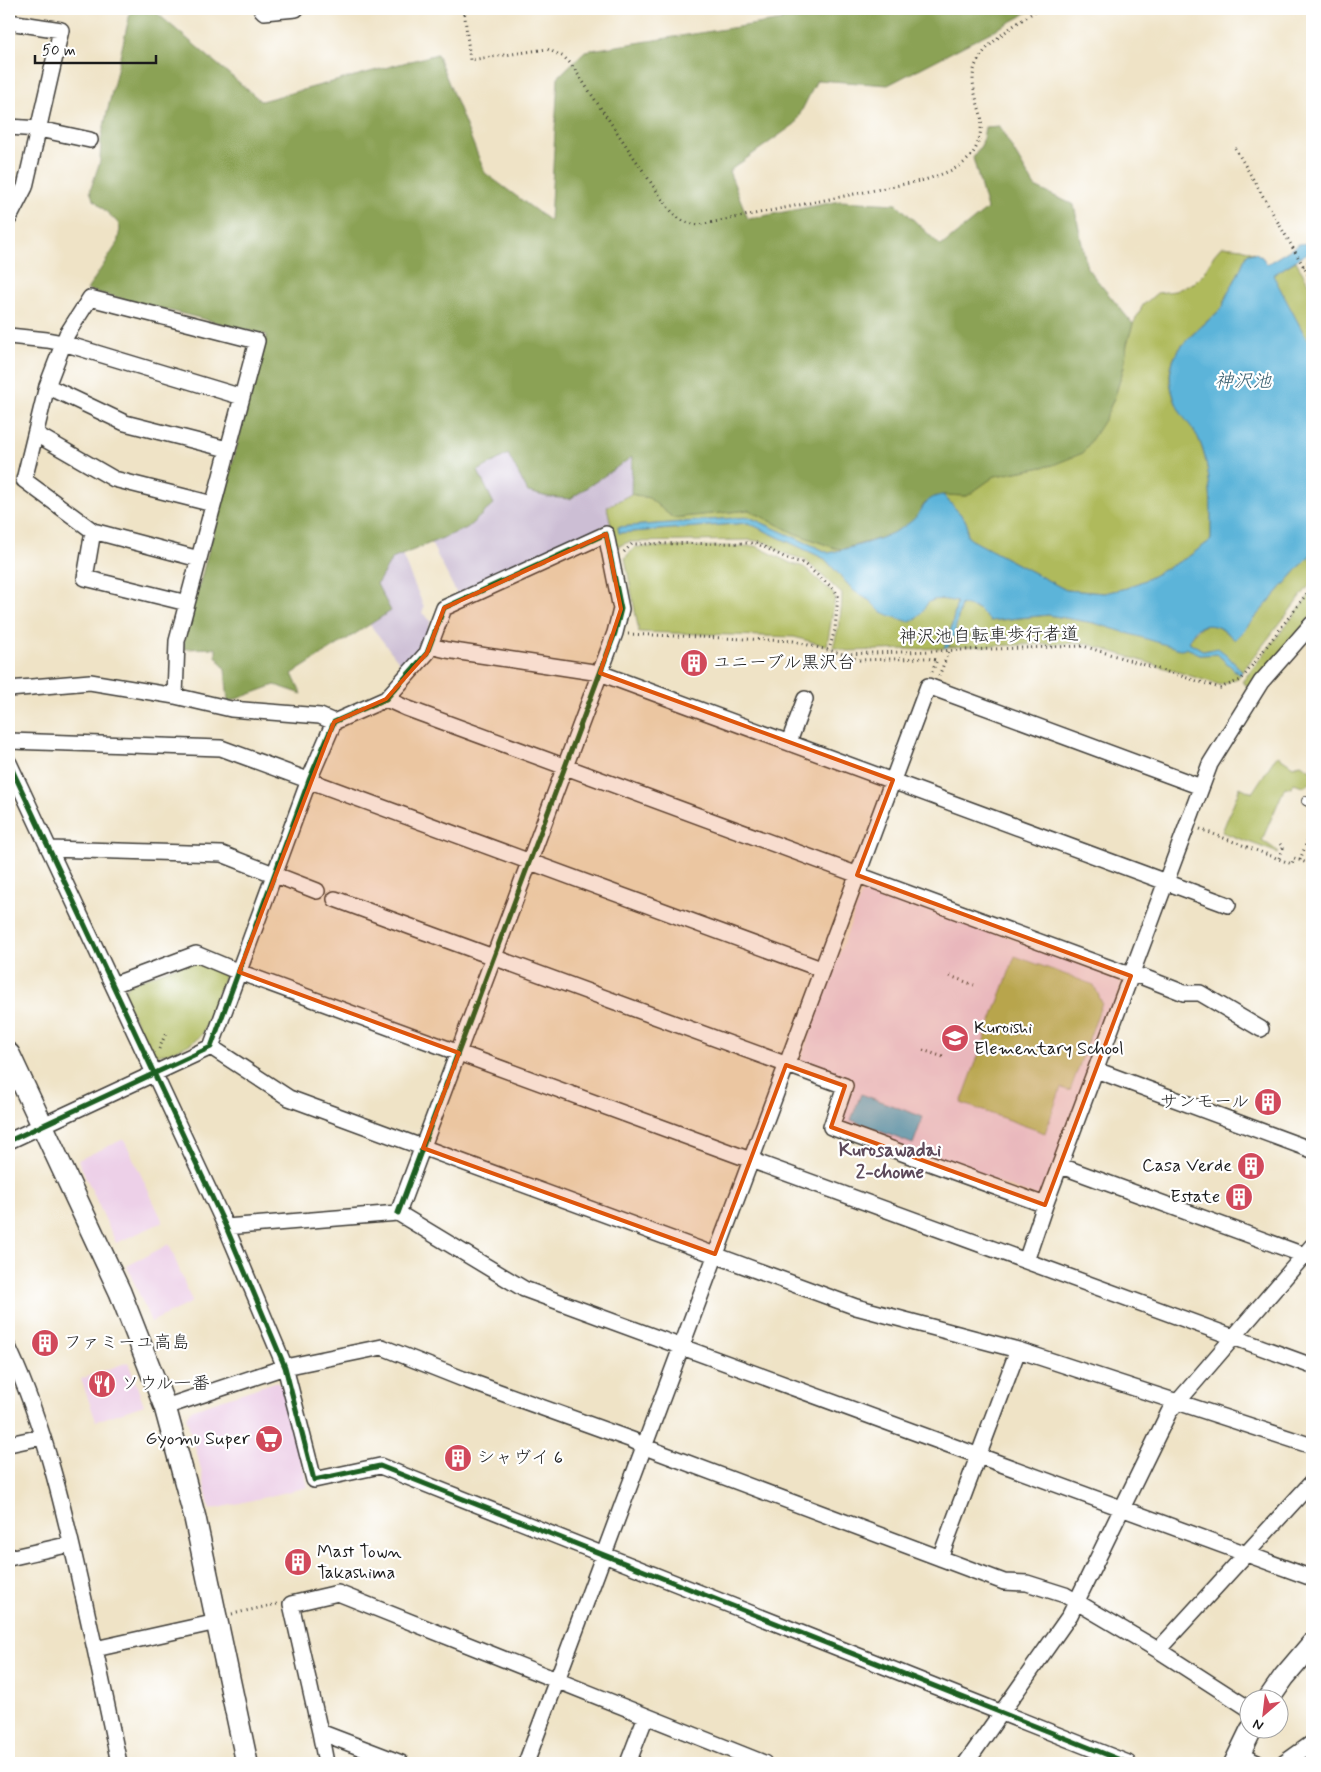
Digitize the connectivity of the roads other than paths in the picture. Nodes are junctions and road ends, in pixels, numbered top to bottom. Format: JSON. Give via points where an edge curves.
{"nodes":[{"id":1,"x":261,"y":9,"type":"edge"},
{"id":2,"x":296,"y":9,"type":"edge"},
{"id":3,"x":9,"y":22,"type":"edge"},
{"id":4,"x":9,"y":127,"type":"edge"},
{"id":5,"x":39,"y":129,"type":"junction"},
{"id":6,"x":90,"y":140,"type":"dead end"},
{"id":7,"x":9,"y":218,"type":"edge"},
{"id":8,"x":9,"y":336,"type":"edge"},
{"id":9,"x":63,"y":344,"type":"junction"},
{"id":10,"x":47,"y":386,"type":"junction"},
{"id":11,"x":242,"y":397,"type":"junction"},
{"id":12,"x":36,"y":434,"type":"junction"},
{"id":13,"x":227,"y":449,"type":"junction"},
{"id":14,"x":213,"y":504,"type":"junction"},
{"id":15,"x":93,"y":531,"type":"junction"},
{"id":16,"x":199,"y":559,"type":"junction"},
{"id":17,"x":187,"y":603,"type":"junction"},
{"id":18,"x":1312,"y":624,"type":"edge"},
{"id":19,"x":430,"y":646,"type":"junction"},
{"id":20,"x":600,"y":673,"type":"junction"},
{"id":21,"x":9,"y":689,"type":"edge"},
{"id":22,"x":175,"y":696,"type":"junction"},
{"id":23,"x":386,"y":699,"type":"junction"},
{"id":24,"x":804,"y":699,"type":"dead end"},
{"id":25,"x":334,"y":722,"type":"junction"},
{"id":26,"x":9,"y":741,"type":"edge"},
{"id":27,"x":789,"y":742,"type":"junction"},
{"id":28,"x":9,"y":764,"type":"edge"},
{"id":29,"x":565,"y":767,"type":"junction"},
{"id":30,"x":309,"y":780,"type":"junction"},
{"id":31,"x":893,"y":780,"type":"junction"},
{"id":32,"x":1201,"y":787,"type":"junction"},
{"id":33,"x":49,"y":849,"type":"junction"},
{"id":34,"x":529,"y":863,"type":"junction"},
{"id":35,"x":857,"y":875,"type":"junction"},
{"id":36,"x":274,"y":876,"type":"junction"},
{"id":37,"x":1167,"y":881,"type":"junction"},
{"id":38,"x":317,"y":891,"type":"dead end"},
{"id":39,"x":335,"y":899,"type":"dead end"},
{"id":40,"x":1228,"y":905,"type":"dead end"},
{"id":41,"x":494,"y":958,"type":"junction"},
{"id":42,"x":822,"y":969,"type":"junction"},
{"id":43,"x":239,"y":972,"type":"junction"},
{"id":44,"x":1131,"y":976,"type":"junction"},
{"id":45,"x":113,"y":985,"type":"junction"},
{"id":46,"x":1261,"y":1029,"type":"dead end"},
{"id":47,"x":211,"y":1047,"type":"junction"},
{"id":48,"x":458,"y":1053,"type":"junction"},
{"id":49,"x":9,"y":1054,"type":"edge"},
{"id":50,"x":786,"y":1064,"type":"junction"},
{"id":51,"x":1096,"y":1070,"type":"junction"},
{"id":52,"x":153,"y":1073,"type":"junction"},
{"id":53,"x":42,"y":1126,"type":"junction"},
{"id":54,"x":9,"y":1141,"type":"edge"},
{"id":55,"x":423,"y":1148,"type":"junction"},
{"id":56,"x":1312,"y":1150,"type":"edge"},
{"id":57,"x":751,"y":1160,"type":"junction"},
{"id":58,"x":1061,"y":1166,"type":"junction"},
{"id":59,"x":1045,"y":1205,"type":"junction"},
{"id":60,"x":398,"y":1213,"type":"junction"},
{"id":61,"x":226,"y":1227,"type":"junction"},
{"id":62,"x":1310,"y":1253,"type":"edge"},
{"id":63,"x":715,"y":1254,"type":"junction"},
{"id":64,"x":1026,"y":1261,"type":"junction"},
{"id":65,"x":1233,"y":1337,"type":"junction"},
{"id":66,"x":681,"y":1347,"type":"junction"},
{"id":67,"x":9,"y":1349,"type":"edge"},
{"id":68,"x":1018,"y":1350,"type":"junction"},
{"id":69,"x":1312,"y":1366,"type":"edge"},
{"id":70,"x":285,"y":1367,"type":"junction"},
{"id":71,"x":1177,"y":1401,"type":"junction"},
{"id":72,"x":165,"y":1407,"type":"junction"},
{"id":73,"x":42,"y":1437,"type":"junction"},
{"id":74,"x":9,"y":1444,"type":"edge"},
{"id":75,"x":644,"y":1446,"type":"junction"},
{"id":76,"x":1312,"y":1446,"type":"edge"},
{"id":77,"x":978,"y":1456,"type":"junction"},
{"id":78,"x":1312,"y":1482,"type":"edge"},
{"id":79,"x":1123,"y":1509,"type":"junction"},
{"id":80,"x":71,"y":1544,"type":"junction"},
{"id":81,"x":1247,"y":1553,"type":"junction"},
{"id":82,"x":604,"y":1554,"type":"junction"},
{"id":83,"x":9,"y":1558,"type":"edge"},
{"id":84,"x":940,"y":1558,"type":"junction"},
{"id":85,"x":1312,"y":1578,"type":"edge"},
{"id":86,"x":1078,"y":1602,"type":"junction"},
{"id":87,"x":223,"y":1618,"type":"junction"},
{"id":88,"x":1312,"y":1644,"type":"edge"},
{"id":89,"x":95,"y":1649,"type":"junction"},
{"id":90,"x":1158,"y":1650,"type":"junction"},
{"id":91,"x":556,"y":1680,"type":"junction"},
{"id":92,"x":1275,"y":1690,"type":"edge"},
{"id":93,"x":1238,"y":1702,"type":"edge"},
{"id":94,"x":1001,"y":1713,"type":"junction"},
{"id":95,"x":646,"y":1716,"type":"junction"},
{"id":96,"x":320,"y":1732,"type":"junction"},
{"id":97,"x":1249,"y":1740,"type":"edge"},
{"id":98,"x":1312,"y":1742,"type":"edge"},
{"id":99,"x":1244,"y":1760,"type":"edge"},
{"id":100,"x":119,"y":1763,"type":"edge"},
{"id":101,"x":247,"y":1763,"type":"edge"},
{"id":102,"x":326,"y":1763,"type":"edge"},
{"id":103,"x":401,"y":1763,"type":"edge"},
{"id":104,"x":526,"y":1763,"type":"edge"},
{"id":105,"x":628,"y":1763,"type":"edge"},
{"id":106,"x":764,"y":1763,"type":"edge"},
{"id":107,"x":966,"y":1763,"type":"edge"},
{"id":108,"x":1128,"y":1763,"type":"edge"},
{"id":109,"x":1284,"y":1763,"type":"edge"}],
"edges":[{"from":1,"to":2,"type":"street","via":[[264,12]]},
{"from":3,"to":5,"type":"street","via":[[61,30]]},
{"from":4,"to":5,"type":"street"},
{"from":5,"to":6,"type":"street"},
{"from":5,"to":7,"type":"street","via":[[26,187]]},
{"from":8,"to":9,"type":"street"},
{"from":9,"to":10,"type":"street"},
{"from":9,"to":11,"type":"street"},
{"from":9,"to":11,"type":"street","via":[[90,298],[256,340]]},
{"from":10,"to":12,"type":"street"},
{"from":10,"to":13,"type":"street","via":[[125,422]]},
{"from":11,"to":13,"type":"street"},
{"from":12,"to":14,"type":"street","via":[[114,479]]},
{"from":12,"to":15,"type":"street","via":[[24,480]]},
{"from":13,"to":14,"type":"street"},
{"from":14,"to":16,"type":"street"},
{"from":15,"to":16,"type":"street"},
{"from":15,"to":17,"type":"street","via":[[85,578]]},
{"from":16,"to":17,"type":"street"},
{"from":17,"to":22,"type":"street","via":[[177,641]]},
{"from":18,"to":32,"type":"street","via":[[1261,682],[1210,764]]},
{"from":19,"to":20,"type":"street"},
{"from":19,"to":20,"type":"street","via":[[444,608],[606,534],[621,609]]},
{"from":19,"to":23,"type":"street"},
{"from":20,"to":27,"type":"street"},
{"from":20,"to":29,"type":"street"},
{"from":21,"to":22,"type":"street","via":[[90,682]]},
{"from":22,"to":25,"type":"street","via":[[231,709],[320,716]]},
{"from":23,"to":25,"type":"street"},
{"from":23,"to":29,"type":"street"},
{"from":24,"to":27,"type":"street"},
{"from":25,"to":30,"type":"street"},
{"from":26,"to":30,"type":"street","via":[[221,748]]},
{"from":27,"to":31,"type":"street"},
{"from":28,"to":33,"type":"street"},
{"from":29,"to":34,"type":"street"},
{"from":29,"to":35,"type":"street"},
{"from":30,"to":34,"type":"street"},
{"from":30,"to":36,"type":"street"},
{"from":31,"to":32,"type":"street","via":[[928,686]]},
{"from":31,"to":35,"type":"street"},
{"from":31,"to":37,"type":"street"},
{"from":32,"to":37,"type":"street"},
{"from":33,"to":36,"type":"street","via":[[222,854]]},
{"from":33,"to":45,"type":"street"},
{"from":34,"to":41,"type":"street"},
{"from":34,"to":42,"type":"street"},
{"from":35,"to":42,"type":"street"},
{"from":35,"to":44,"type":"street"},
{"from":36,"to":38,"type":"street"},
{"from":36,"to":43,"type":"street"},
{"from":37,"to":40,"type":"street"},
{"from":37,"to":44,"type":"street"},
{"from":39,"to":41,"type":"street"},
{"from":41,"to":48,"type":"street"},
{"from":41,"to":50,"type":"street"},
{"from":42,"to":50,"type":"street"},
{"from":43,"to":45,"type":"street","via":[[196,954]]},
{"from":43,"to":47,"type":"street"},
{"from":43,"to":48,"type":"street"},
{"from":44,"to":46,"type":"street","via":[[1143,977],[1184,993],[1200,993]]},
{"from":44,"to":51,"type":"street"},
{"from":45,"to":52,"type":"street"},
{"from":47,"to":52,"type":"street"},
{"from":47,"to":55,"type":"street","via":[[290,1098]]},
{"from":48,"to":55,"type":"street"},
{"from":48,"to":57,"type":"street"},
{"from":49,"to":53,"type":"street"},
{"from":50,"to":57,"type":"street"},
{"from":50,"to":59,"type":"street","via":[[845,1086],[831,1127]]},
{"from":51,"to":56,"type":"street"},
{"from":51,"to":58,"type":"street"},
{"from":52,"to":53,"type":"street"},
{"from":52,"to":61,"type":"street"},
{"from":53,"to":54,"type":"street"},
{"from":53,"to":72,"type":"street","via":[[120,1292]]},
{"from":55,"to":60,"type":"street"},
{"from":55,"to":63,"type":"street"},
{"from":57,"to":63,"type":"street"},
{"from":57,"to":64,"type":"street"},
{"from":58,"to":59,"type":"street"},
{"from":58,"to":62,"type":"street"},
{"from":59,"to":64,"type":"street"},
{"from":60,"to":61,"type":"street"},
{"from":60,"to":66,"type":"street","via":[[524,1289]]},
{"from":61,"to":70,"type":"street"},
{"from":62,"to":65,"type":"street"},
{"from":63,"to":66,"type":"street"},
{"from":63,"to":68,"type":"street","via":[[856,1307]]},
{"from":64,"to":65,"type":"street"},
{"from":65,"to":69,"type":"street"},
{"from":65,"to":71,"type":"street"},
{"from":66,"to":75,"type":"street"},
{"from":66,"to":77,"type":"street"},
{"from":67,"to":73,"type":"street"},
{"from":68,"to":71,"type":"street"},
{"from":68,"to":77,"type":"street"},
{"from":70,"to":72,"type":"street"},
{"from":70,"to":75,"type":"street","via":[[382,1347]]},
{"from":70,"to":82,"type":"street","via":[[314,1480],[380,1466]]},
{"from":71,"to":76,"type":"street"},
{"from":71,"to":79,"type":"street"},
{"from":72,"to":87,"type":"street"},
{"from":73,"to":74,"type":"street"},
{"from":73,"to":80,"type":"street"},
{"from":75,"to":82,"type":"street"},
{"from":75,"to":84,"type":"street"},
{"from":77,"to":79,"type":"street"},
{"from":77,"to":84,"type":"street"},
{"from":78,"to":81,"type":"street"},
{"from":79,"to":81,"type":"street"},
{"from":79,"to":86,"type":"street"},
{"from":80,"to":83,"type":"street"},
{"from":80,"to":89,"type":"street"},
{"from":81,"to":85,"type":"street"},
{"from":81,"to":90,"type":"street"},
{"from":82,"to":91,"type":"street"},
{"from":82,"to":94,"type":"street"},
{"from":84,"to":86,"type":"street","via":[[1004,1582],[1027,1583],[1057,1591]]},
{"from":86,"to":90,"type":"street"},
{"from":86,"to":94,"type":"street"},
{"from":87,"to":89,"type":"street"},
{"from":87,"to":101,"type":"street"},
{"from":88,"to":92,"type":"street"},
{"from":89,"to":100,"type":"street"},
{"from":90,"to":93,"type":"street"},
{"from":91,"to":95,"type":"street"},
{"from":91,"to":96,"type":"street","via":[[338,1593],[291,1604]]},
{"from":91,"to":104,"type":"street"},
{"from":94,"to":107,"type":"street"},
{"from":94,"to":108,"type":"street"},
{"from":95,"to":105,"type":"street"},
{"from":95,"to":106,"type":"street"},
{"from":96,"to":102,"type":"street"},
{"from":96,"to":103,"type":"street"},
{"from":97,"to":99,"type":"street"},
{"from":98,"to":109,"type":"street"}]}
